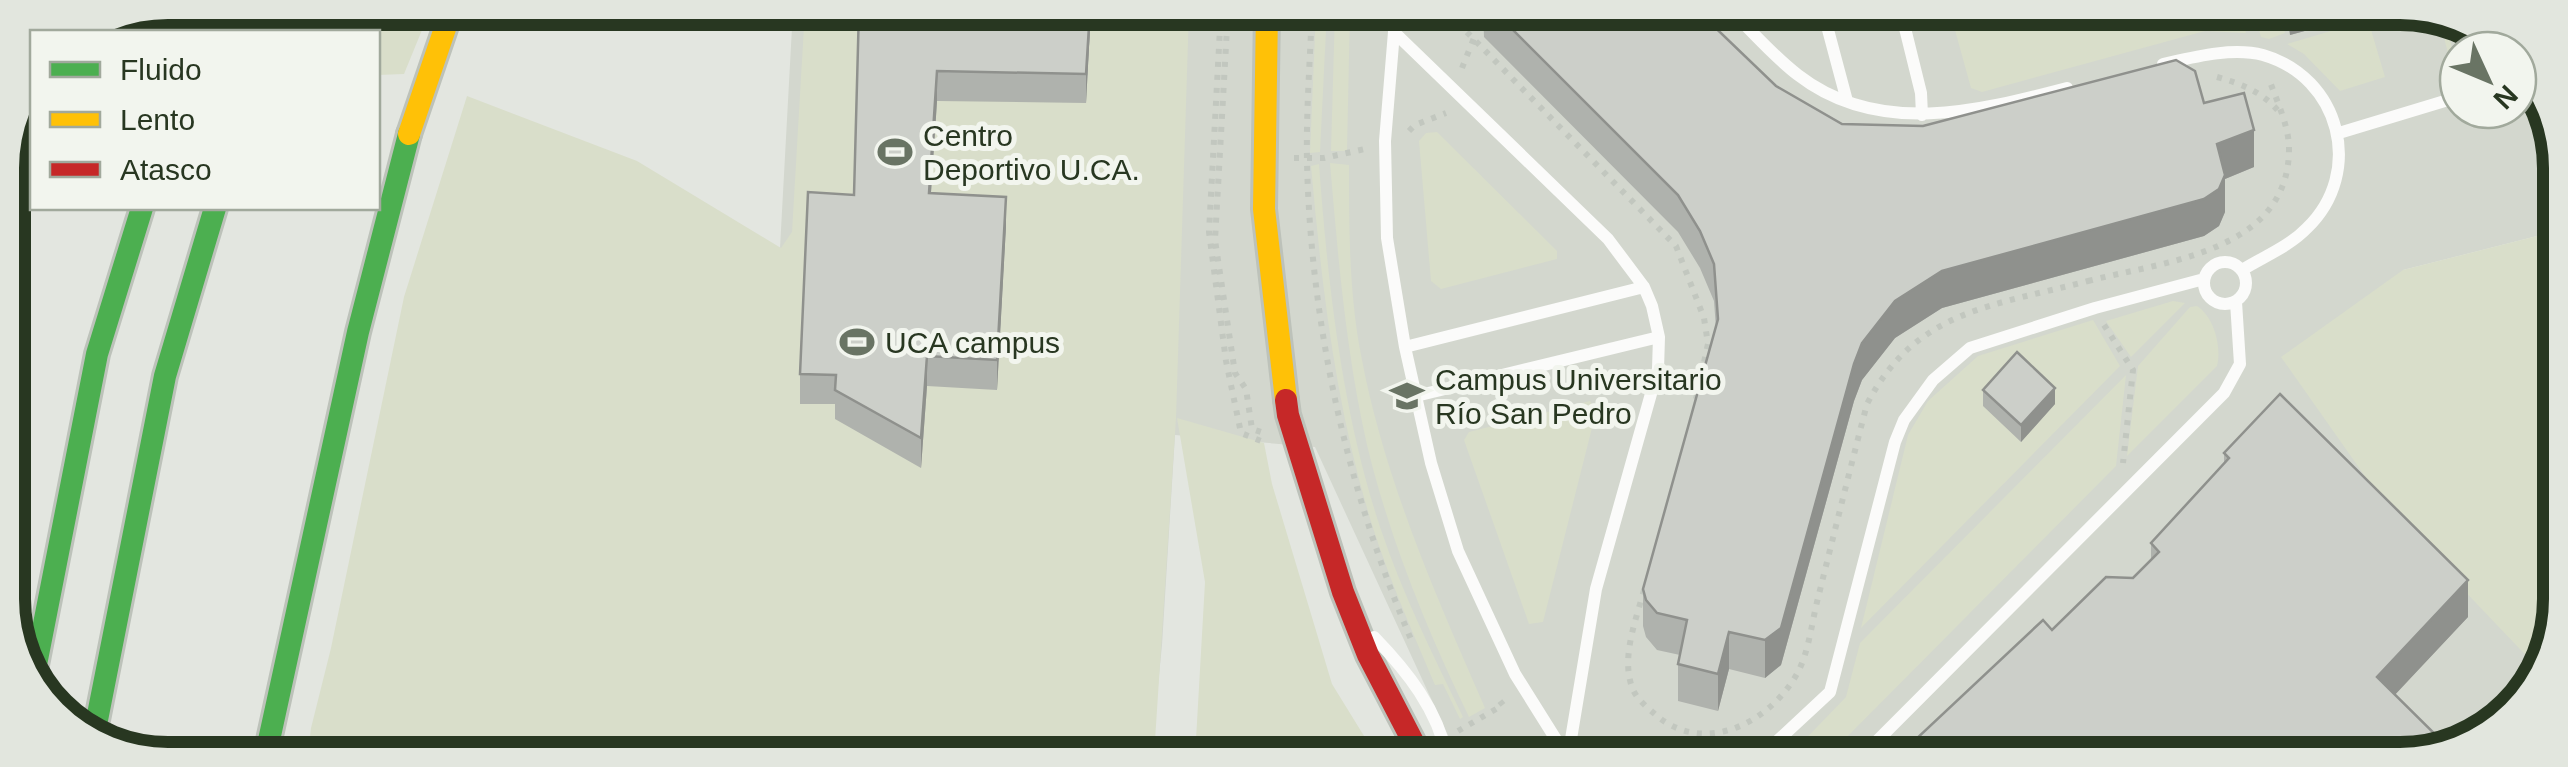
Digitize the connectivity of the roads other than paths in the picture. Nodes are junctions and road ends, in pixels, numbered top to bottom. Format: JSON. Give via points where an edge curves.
{"nodes":[{"id":1,"x":446,"y":25,"type":"edge"},
{"id":2,"x":1268,"y":25,"type":"edge"},
{"id":3,"x":1394,"y":25,"type":"edge"},
{"id":4,"x":1746,"y":25,"type":"edge"},
{"id":5,"x":1827,"y":25,"type":"edge"},
{"id":6,"x":1903,"y":25,"type":"edge"},
{"id":7,"x":1394,"y":32,"type":"junction"},
{"id":8,"x":2150,"y":67,"type":"edge"},
{"id":9,"x":2080,"y":85,"type":"edge"},
{"id":10,"x":1847,"y":101,"type":"junction"},
{"id":11,"x":2438,"y":103,"type":"edge"},
{"id":12,"x":1922,"y":115,"type":"junction"},
{"id":13,"x":2339,"y":133,"type":"junction"},
{"id":14,"x":141,"y":210,"type":"edge"},
{"id":15,"x":214,"y":210,"type":"edge"},
{"id":16,"x":2242,"y":270,"type":"junction"},
{"id":17,"x":2204,"y":279,"type":"junction"},
{"id":18,"x":1644,"y":286,"type":"junction"},
{"id":19,"x":2236,"y":302,"type":"junction"},
{"id":20,"x":1659,"y":338,"type":"junction"},
{"id":21,"x":1405,"y":347,"type":"junction"},
{"id":22,"x":1416,"y":396,"type":"junction"},
{"id":23,"x":1352,"y":615,"type":"junction"},
{"id":24,"x":38,"y":656,"type":"edge"},
{"id":25,"x":96,"y":723,"type":"edge"},
{"id":26,"x":268,"y":742,"type":"edge"},
{"id":27,"x":1412,"y":742,"type":"edge"},
{"id":28,"x":1444,"y":742,"type":"edge"},
{"id":29,"x":1558,"y":742,"type":"edge"},
{"id":30,"x":1570,"y":742,"type":"edge"},
{"id":31,"x":1776,"y":742,"type":"edge"},
{"id":32,"x":1876,"y":742,"type":"edge"}],
"edges":[{"from":1,"to":26,"type":"main road","via":[[370,276]]},
{"from":2,"to":23,"type":"main road","via":[[1264,209],[1288,415]]},
{"from":3,"to":7,"type":"lane"},
{"from":4,"to":10,"type":"lane","via":[[1800,77]]},
{"from":5,"to":10,"type":"lane"},
{"from":6,"to":12,"type":"lane"},
{"from":7,"to":18,"type":"lane","via":[[1608,239]]},
{"from":7,"to":21,"type":"lane","via":[[1385,141],[1387,238]]},
{"from":8,"to":13,"type":"lane","via":[[2217,53],[2261,54],[2312,82]]},
{"from":9,"to":12,"type":"lane"},
{"from":10,"to":12,"type":"lane"},
{"from":11,"to":13,"type":"lane"},
{"from":13,"to":16,"type":"lane","via":[[2338,171],[2309,227]]},
{"from":14,"to":24,"type":"main road","via":[[97,354]]},
{"from":15,"to":25,"type":"main road","via":[[165,376]]},
{"from":16,"to":17,"type":"lane","via":[[2224,262]]},
{"from":16,"to":19,"type":"lane","via":[[2246,290]]},
{"from":17,"to":19,"type":"lane","via":[[2210,299]]},
{"from":17,"to":31,"type":"lane","via":[[1970,348],[1941,372],[1894,442],[1830,692]]},
{"from":18,"to":20,"type":"lane"},
{"from":18,"to":21,"type":"lane"},
{"from":19,"to":32,"type":"lane","via":[[2240,364],[2224,393]]},
{"from":20,"to":22,"type":"lane"},
{"from":20,"to":30,"type":"lane","via":[[1650,402],[1596,588]]},
{"from":21,"to":22,"type":"lane"},
{"from":22,"to":29,"type":"lane","via":[[1458,551],[1515,674]]},
{"from":23,"to":27,"type":"main road"},
{"from":23,"to":28,"type":"lane","via":[[1418,690]]}]}
